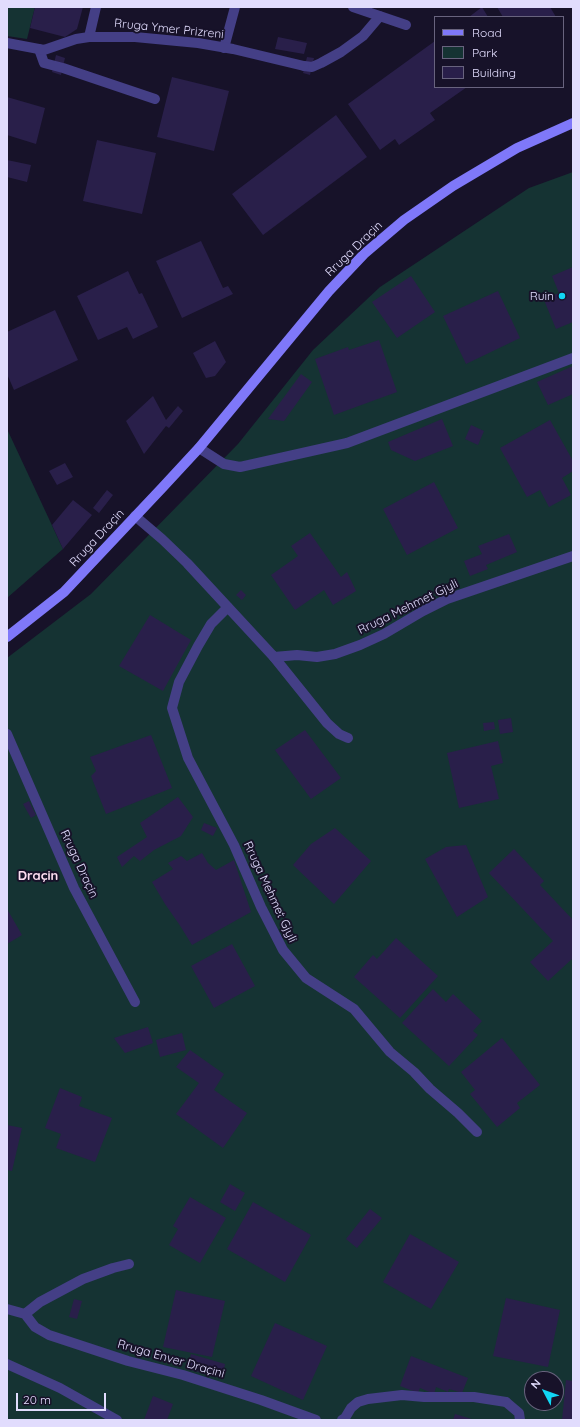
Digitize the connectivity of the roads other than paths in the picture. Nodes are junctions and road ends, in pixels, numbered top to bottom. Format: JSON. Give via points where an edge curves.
{"nodes":[{"id":1,"x":96,"y":7,"type":"edge"},
{"id":2,"x":235,"y":7,"type":"edge"},
{"id":3,"x":354,"y":7,"type":"edge"},
{"id":4,"x":380,"y":16,"type":"junction"},
{"id":5,"x":406,"y":25,"type":"dead end"},
{"id":6,"x":89,"y":37,"type":"junction"},
{"id":7,"x":7,"y":43,"type":"edge"},
{"id":8,"x":224,"y":48,"type":"junction"},
{"id":9,"x":38,"y":49,"type":"junction"},
{"id":10,"x":155,"y":99,"type":"dead end"},
{"id":11,"x":573,"y":123,"type":"edge"},
{"id":12,"x":573,"y":358,"type":"edge"},
{"id":13,"x":199,"y":448,"type":"junction"},
{"id":14,"x":135,"y":516,"type":"junction"},
{"id":15,"x":573,"y":556,"type":"edge"},
{"id":16,"x":228,"y":607,"type":"junction"},
{"id":17,"x":7,"y":637,"type":"edge"},
{"id":18,"x":274,"y":657,"type":"junction"},
{"id":19,"x":7,"y":734,"type":"edge"},
{"id":20,"x":348,"y":738,"type":"dead end"},
{"id":21,"x":135,"y":1002,"type":"dead end"},
{"id":22,"x":478,"y":1132,"type":"dead end"},
{"id":23,"x":129,"y":1264,"type":"dead end"},
{"id":24,"x":7,"y":1309,"type":"edge"},
{"id":25,"x":25,"y":1314,"type":"junction"},
{"id":26,"x":7,"y":1364,"type":"edge"},
{"id":27,"x":117,"y":1420,"type":"edge"},
{"id":28,"x":316,"y":1420,"type":"edge"},
{"id":29,"x":342,"y":1420,"type":"edge"},
{"id":30,"x":520,"y":1420,"type":"edge"}],
"edges":[{"from":1,"to":6,"type":"street"},
{"from":2,"to":8,"type":"street"},
{"from":3,"to":4,"type":"street"},
{"from":4,"to":5,"type":"street"},
{"from":4,"to":8,"type":"street","name":"Rruga Ymer Prizreni","via":[[363,36],[341,52],[312,67]]},
{"from":6,"to":8,"type":"street","name":"Rruga Ymer Prizreni","via":[[134,37]]},
{"from":6,"to":9,"type":"street","name":"Rruga Ymer Prizreni","via":[[44,50]]},
{"from":7,"to":9,"type":"street","name":"Rruga Ymer Prizreni"},
{"from":9,"to":10,"type":"street","via":[[44,63]]},
{"from":11,"to":13,"type":"main road","name":"Rruga Draçin","via":[[517,148],[453,186],[404,220],[364,254],[329,291]]},
{"from":12,"to":13,"type":"street","via":[[347,443],[240,467],[224,464]]},
{"from":13,"to":14,"type":"main road","name":"Rruga Draçin"},
{"from":14,"to":16,"type":"street","via":[[187,563]]},
{"from":14,"to":17,"type":"main road","name":"Rruga Draçin","via":[[64,592]]},
{"from":15,"to":18,"type":"street","name":"Rruga Mehmet Gjyli","via":[[447,599],[384,634],[335,654],[317,657]]},
{"from":16,"to":18,"type":"street"},
{"from":16,"to":22,"type":"street","name":"Rruga Mehmet Gjyli","via":[[212,624],[198,646],[179,682],[172,708],[188,758],[234,845],[283,950],[306,978],[354,1010],[390,1052]]},
{"from":18,"to":20,"type":"street","via":[[327,723]]},
{"from":19,"to":21,"type":"street","name":"Rruga Draçin","via":[[74,888]]},
{"from":23,"to":25,"type":"street","via":[[83,1279],[40,1302]]},
{"from":24,"to":25,"type":"street"},
{"from":25,"to":28,"type":"street","name":"Rruga Enver Draçini","via":[[35,1327],[49,1335],[183,1375]]},
{"from":26,"to":27,"type":"street","via":[[60,1388]]},
{"from":29,"to":30,"type":"street","via":[[358,1402],[402,1395],[474,1397],[506,1402],[519,1413]]}]}
